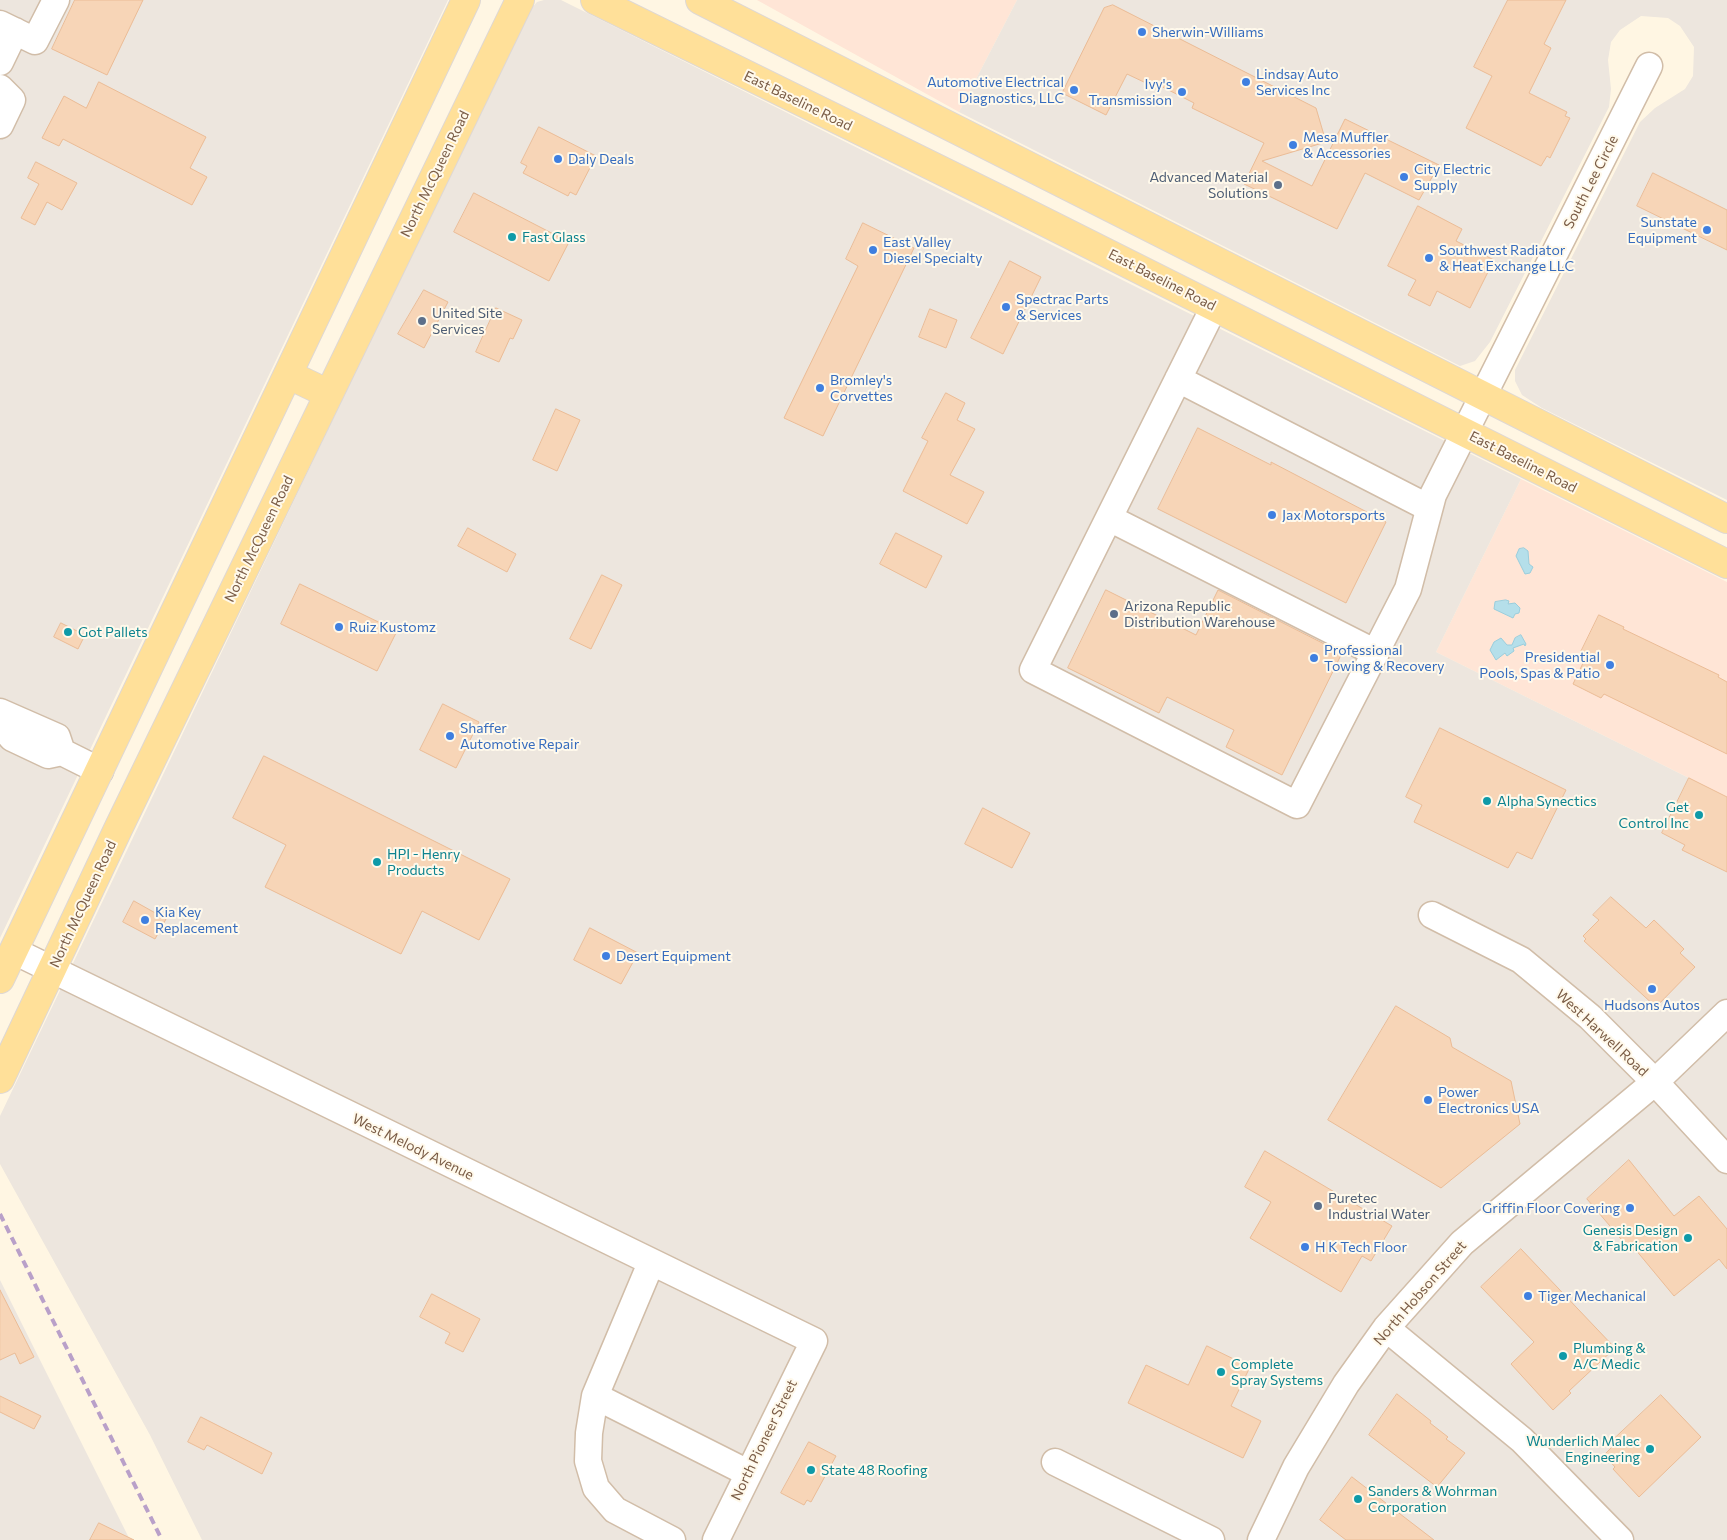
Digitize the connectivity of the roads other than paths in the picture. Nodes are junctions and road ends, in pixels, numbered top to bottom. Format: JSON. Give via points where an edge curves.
{"nodes":[{"id":1,"x":56,"y":0,"type":"edge"},
{"id":2,"x":466,"y":0,"type":"edge"},
{"id":3,"x":520,"y":0,"type":"edge"},
{"id":4,"x":595,"y":0,"type":"edge"},
{"id":5,"x":700,"y":0,"type":"edge"},
{"id":6,"x":7,"y":28,"type":"edge"},
{"id":7,"x":0,"y":62,"type":"edge"},
{"id":8,"x":1649,"y":66,"type":"dead end"},
{"id":9,"x":0,"y":88,"type":"edge"},
{"id":10,"x":0,"y":125,"type":"edge"},
{"id":11,"x":1020,"y":164,"type":"junction"},
{"id":12,"x":1001,"y":200,"type":"junction"},
{"id":13,"x":1214,"y":306,"type":"junction"},
{"id":14,"x":289,"y":375,"type":"junction"},
{"id":15,"x":1178,"y":379,"type":"junction"},
{"id":16,"x":329,"y":394,"type":"junction"},
{"id":17,"x":1483,"y":396,"type":"junction"},
{"id":18,"x":1464,"y":432,"type":"junction"},
{"id":19,"x":1429,"y":508,"type":"junction"},
{"id":20,"x":1109,"y":518,"type":"junction"},
{"id":21,"x":1727,"y":519,"type":"edge"},
{"id":22,"x":1727,"y":564,"type":"edge"},
{"id":23,"x":1376,"y":653,"type":"junction"},
{"id":24,"x":0,"y":712,"type":"edge"},
{"id":25,"x":0,"y":723,"type":"edge"},
{"id":26,"x":62,"y":752,"type":"junction"},
{"id":27,"x":100,"y":771,"type":"junction"},
{"id":28,"x":1432,"y":915,"type":"dead end"},
{"id":29,"x":10,"y":943,"type":"edge"},
{"id":30,"x":51,"y":971,"type":"junction"},
{"id":31,"x":0,"y":979,"type":"edge"},
{"id":32,"x":1727,"y":1013,"type":"edge"},
{"id":33,"x":0,"y":1079,"type":"edge"},
{"id":34,"x":1655,"y":1082,"type":"junction"},
{"id":35,"x":1727,"y":1160,"type":"edge"},
{"id":36,"x":651,"y":1263,"type":"junction"},
{"id":37,"x":1386,"y":1328,"type":"junction"},
{"id":38,"x":814,"y":1341,"type":"joint"},
{"id":39,"x":595,"y":1396,"type":"junction"},
{"id":40,"x":1055,"y":1462,"type":"dead end"},
{"id":41,"x":748,"y":1473,"type":"junction"},
{"id":42,"x":672,"y":1540,"type":"edge"},
{"id":43,"x":716,"y":1540,"type":"edge"},
{"id":44,"x":1211,"y":1540,"type":"edge"},
{"id":45,"x":1260,"y":1540,"type":"edge"},
{"id":46,"x":1620,"y":1540,"type":"edge"}],
"edges":[{"from":1,"to":6,"type":"street","via":[[35,41]]},
{"from":2,"to":14,"type":"main road"},
{"from":3,"to":16,"type":"main road","name":"North McQueen Road"},
{"from":4,"to":12,"type":"main road","name":"East Baseline Road"},
{"from":5,"to":11,"type":"main road"},
{"from":6,"to":7,"type":"street"},
{"from":8,"to":17,"type":"street","name":"South Lee Circle"},
{"from":9,"to":10,"type":"street","via":[[12,100]]},
{"from":11,"to":12,"type":"main road"},
{"from":11,"to":17,"type":"main road"},
{"from":12,"to":13,"type":"main road","name":"East Baseline Road"},
{"from":13,"to":15,"type":"street"},
{"from":13,"to":18,"type":"main road","name":"East Baseline Road"},
{"from":14,"to":16,"type":"main road"},
{"from":14,"to":27,"type":"main road"},
{"from":15,"to":19,"type":"street"},
{"from":15,"to":20,"type":"street"},
{"from":16,"to":30,"type":"main road","name":"North McQueen Road"},
{"from":17,"to":18,"type":"street","name":"South Lee Circle"},
{"from":17,"to":21,"type":"main road"},
{"from":18,"to":19,"type":"street","name":"South Lee Circle"},
{"from":18,"to":22,"type":"main road","name":"East Baseline Road"},
{"from":19,"to":23,"type":"street","name":"South Lee Circle","via":[[1408,590]]},
{"from":20,"to":23,"type":"street"},
{"from":20,"to":23,"type":"street","name":"South Lee Circle","via":[[1033,670],[1285,800],[1297,805]]},
{"from":24,"to":26,"type":"street","via":[[57,737]]},
{"from":25,"to":26,"type":"street","via":[[12,738],[48,755]]},
{"from":26,"to":27,"type":"street"},
{"from":27,"to":29,"type":"main road"},
{"from":28,"to":34,"type":"street","name":"West Harwell Road","via":[[1521,960],[1590,1017]]},
{"from":29,"to":30,"type":"street","name":"West Melody Avenue"},
{"from":29,"to":31,"type":"main road"},
{"from":30,"to":33,"type":"main road","name":"North McQueen Road"},
{"from":30,"to":36,"type":"street","name":"West Melody Avenue"},
{"from":32,"to":34,"type":"street","name":"North Hobson Street"},
{"from":34,"to":35,"type":"street","name":"West Harwell Road"},
{"from":34,"to":37,"type":"street","name":"North Hobson Street","via":[[1462,1243]]},
{"from":36,"to":38,"type":"street","name":"West Melody Avenue"},
{"from":36,"to":39,"type":"street"},
{"from":37,"to":45,"type":"street","name":"North Hobson Street","via":[[1346,1384],[1296,1467]]},
{"from":37,"to":46,"type":"street","via":[[1522,1440]]},
{"from":38,"to":41,"type":"street","name":"North Pioneer Street"},
{"from":39,"to":41,"type":"street"},
{"from":39,"to":42,"type":"street","via":[[588,1433],[588,1461],[596,1488],[615,1510]]},
{"from":40,"to":44,"type":"street"},
{"from":41,"to":43,"type":"street","name":"North Pioneer Street"}]}
